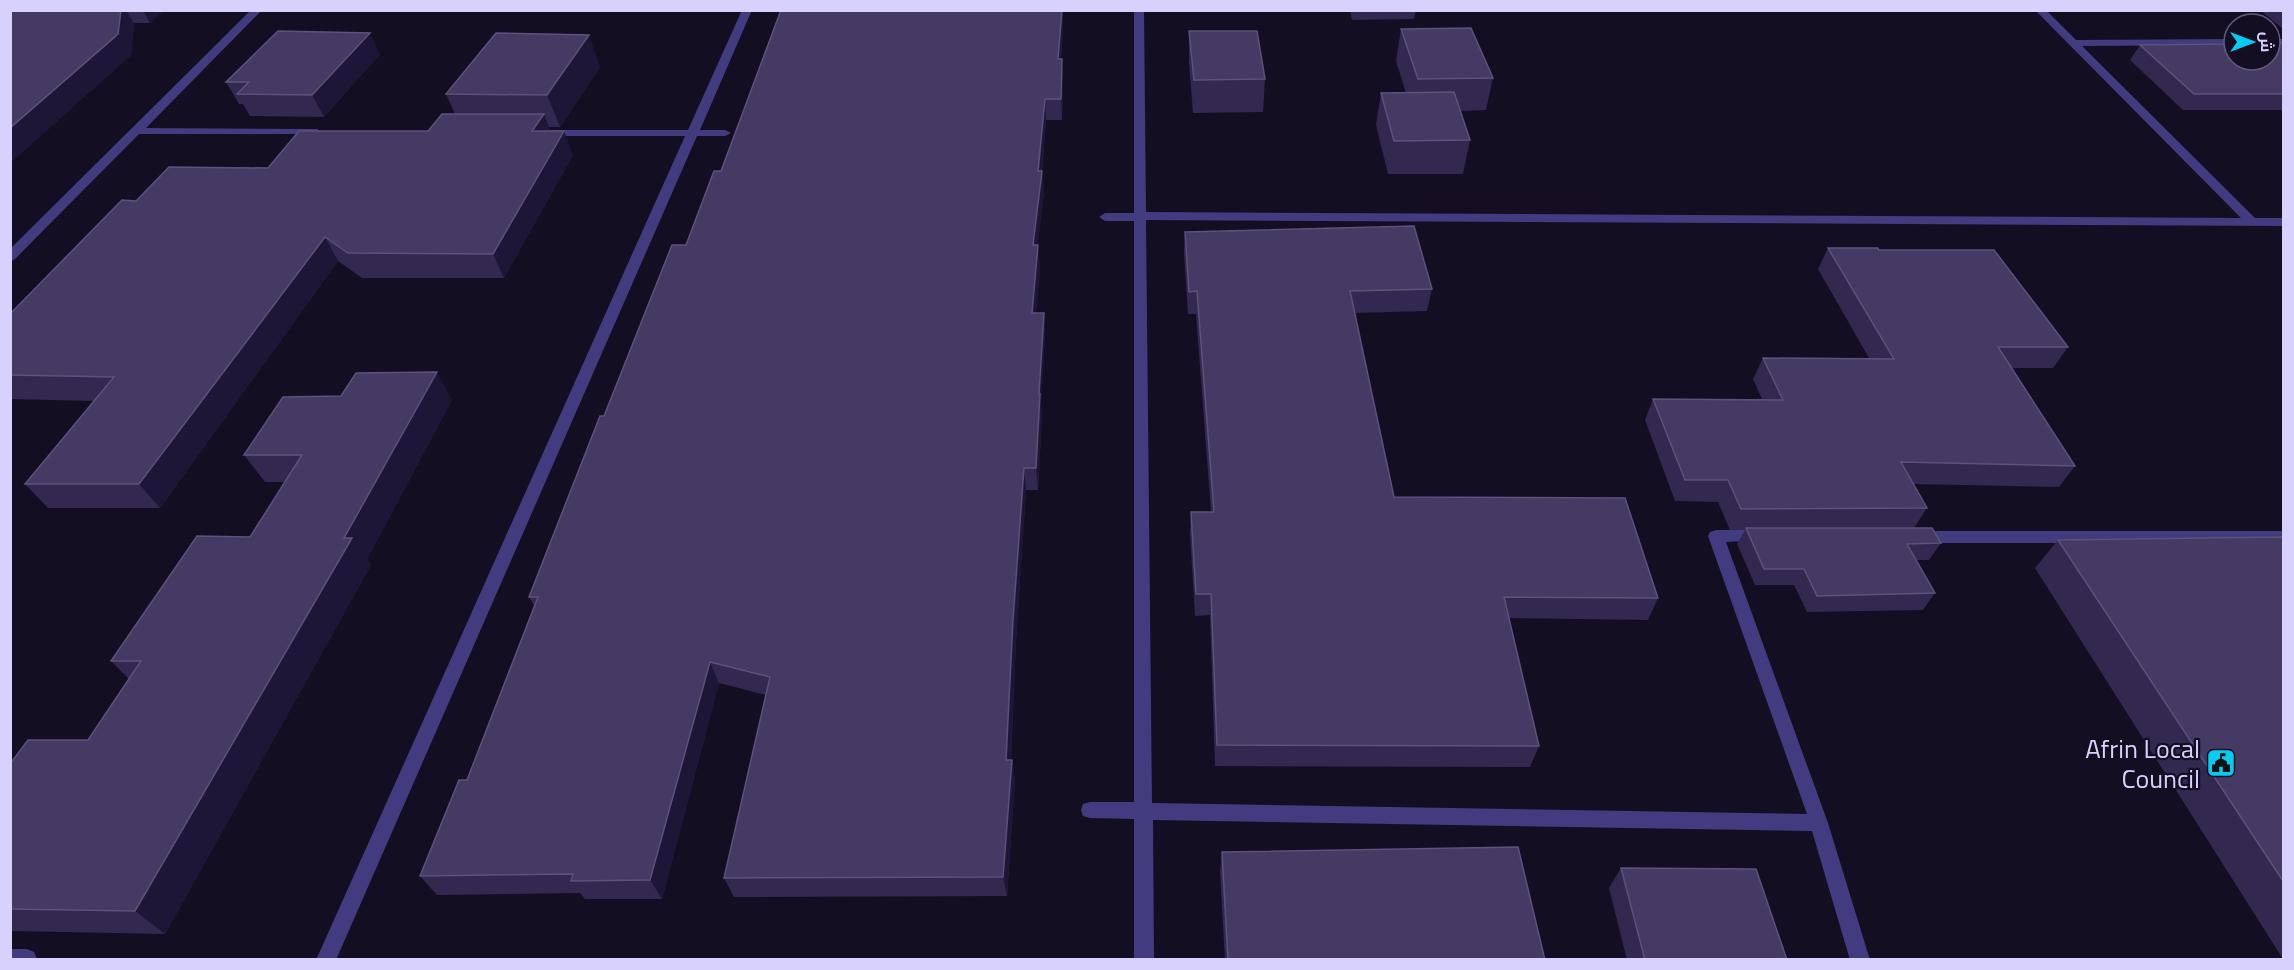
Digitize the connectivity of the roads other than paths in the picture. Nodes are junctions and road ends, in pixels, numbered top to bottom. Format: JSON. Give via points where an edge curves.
{"nodes":[{"id":1,"x":257,"y":10,"type":"edge"},
{"id":2,"x":747,"y":10,"type":"edge"},
{"id":3,"x":1139,"y":10,"type":"edge"},
{"id":4,"x":2040,"y":10,"type":"edge"},
{"id":5,"x":2222,"y":42,"type":"edge"},
{"id":6,"x":2073,"y":43,"type":"junction"},
{"id":7,"x":136,"y":131,"type":"junction"},
{"id":8,"x":326,"y":132,"type":"edge"},
{"id":9,"x":527,"y":132,"type":"edge"},
{"id":10,"x":693,"y":133,"type":"junction"},
{"id":11,"x":725,"y":133,"type":"dead end"},
{"id":12,"x":1105,"y":217,"type":"dead end"},
{"id":13,"x":1140,"y":218,"type":"junction"},
{"id":14,"x":2283,"y":222,"type":"edge"},
{"id":15,"x":2253,"y":223,"type":"junction"},
{"id":16,"x":10,"y":257,"type":"edge"},
{"id":17,"x":1774,"y":536,"type":"edge"},
{"id":18,"x":1900,"y":537,"type":"edge"},
{"id":19,"x":2283,"y":537,"type":"edge"},
{"id":20,"x":1090,"y":810,"type":"dead end"},
{"id":21,"x":1143,"y":810,"type":"junction"},
{"id":22,"x":1819,"y":823,"type":"junction"},
{"id":23,"x":10,"y":959,"type":"edge"},
{"id":24,"x":27,"y":959,"type":"edge"},
{"id":25,"x":326,"y":960,"type":"edge"},
{"id":26,"x":1144,"y":960,"type":"edge"},
{"id":27,"x":1860,"y":960,"type":"edge"}],
"edges":[{"from":1,"to":7,"type":"street"},
{"from":2,"to":10,"type":"street"},
{"from":3,"to":13,"type":"street"},
{"from":4,"to":6,"type":"street"},
{"from":5,"to":6,"type":"street"},
{"from":6,"to":15,"type":"street"},
{"from":7,"to":8,"type":"street"},
{"from":7,"to":16,"type":"street"},
{"from":9,"to":10,"type":"street"},
{"from":10,"to":11,"type":"street"},
{"from":10,"to":25,"type":"street"},
{"from":12,"to":13,"type":"street"},
{"from":13,"to":15,"type":"street","via":[[1152,215]]},
{"from":13,"to":21,"type":"street"},
{"from":14,"to":15,"type":"street"},
{"from":17,"to":22,"type":"street","via":[[1716,536]]},
{"from":18,"to":19,"type":"street"},
{"from":20,"to":21,"type":"street"},
{"from":21,"to":22,"type":"street"},
{"from":21,"to":26,"type":"street"},
{"from":22,"to":27,"type":"street"},
{"from":23,"to":24,"type":"street"}]}
